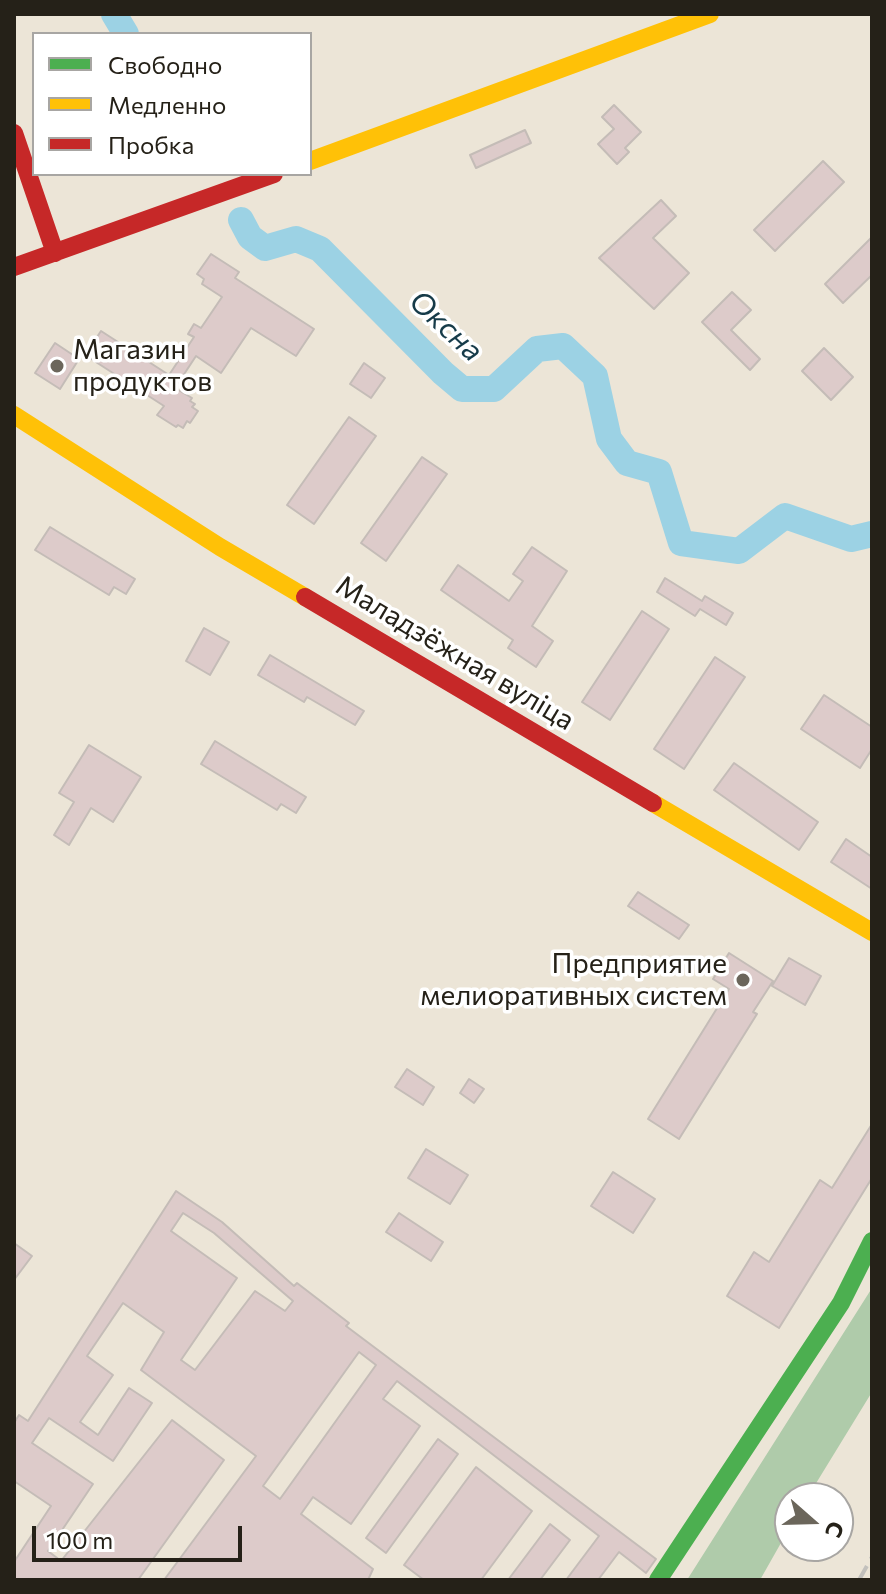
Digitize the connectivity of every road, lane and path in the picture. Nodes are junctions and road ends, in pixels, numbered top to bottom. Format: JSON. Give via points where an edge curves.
{"nodes":[{"id":1,"x":710,"y":14,"type":"edge"},
{"id":2,"x":14,"y":133,"type":"edge"},
{"id":3,"x":312,"y":160,"type":"edge"},
{"id":4,"x":268,"y":176,"type":"edge"},
{"id":5,"x":55,"y":253,"type":"junction"},
{"id":6,"x":14,"y":267,"type":"edge"},
{"id":7,"x":14,"y":415,"type":"edge"},
{"id":8,"x":872,"y":932,"type":"edge"},
{"id":9,"x":872,"y":1241,"type":"edge"},
{"id":10,"x":658,"y":1580,"type":"edge"}],
"edges":[{"from":1,"to":3,"type":"street"},
{"from":2,"to":5,"type":"street"},
{"from":4,"to":5,"type":"street"},
{"from":5,"to":6,"type":"street"},
{"from":7,"to":8,"type":"street","name":"Маладзёжная вуліца","via":[[220,547]]},
{"from":9,"to":10,"type":"street","via":[[841,1303]]}]}
